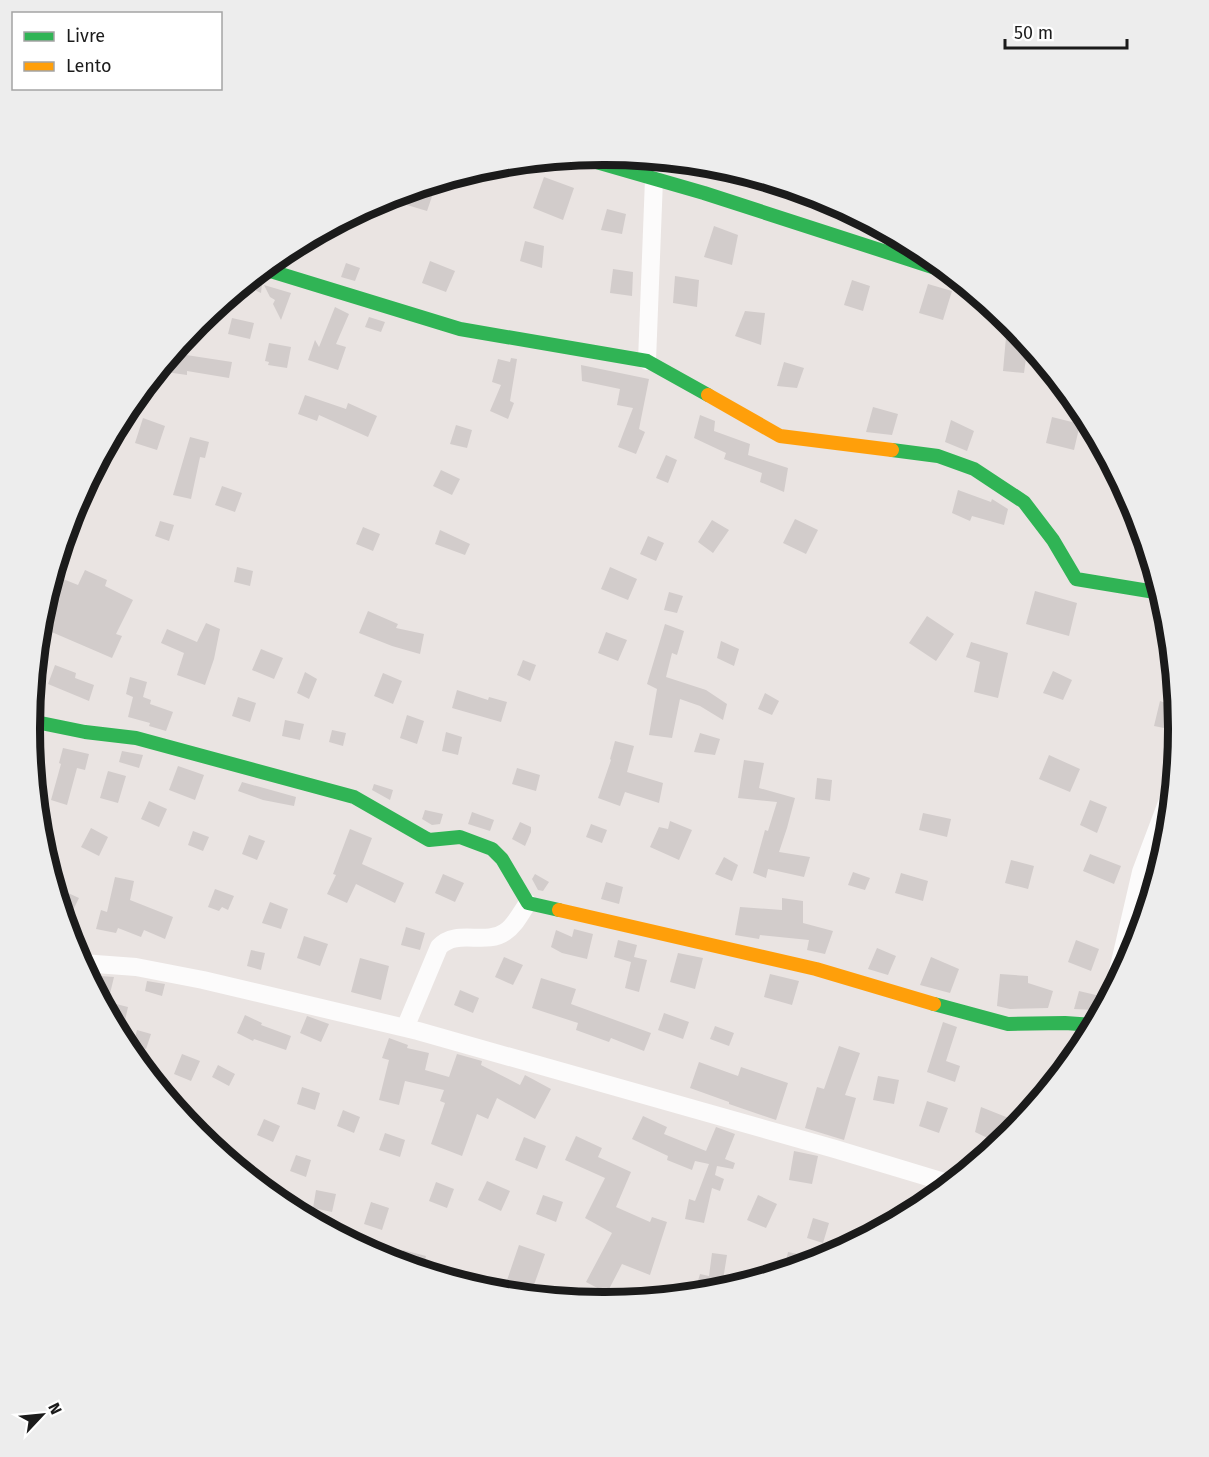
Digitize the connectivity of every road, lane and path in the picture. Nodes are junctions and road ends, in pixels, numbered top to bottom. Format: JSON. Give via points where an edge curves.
{"nodes":[{"id":1,"x":607,"y":165,"type":"edge"},
{"id":2,"x":654,"y":179,"type":"junction"},
{"id":3,"x":924,"y":264,"type":"edge"},
{"id":4,"x":274,"y":272,"type":"edge"},
{"id":5,"x":647,"y":361,"type":"junction"},
{"id":6,"x":1151,"y":591,"type":"edge"},
{"id":7,"x":40,"y":723,"type":"edge"},
{"id":8,"x":1161,"y":818,"type":"edge"},
{"id":9,"x":528,"y":903,"type":"junction"},
{"id":10,"x":1123,"y":951,"type":"edge"},
{"id":11,"x":92,"y":964,"type":"edge"},
{"id":12,"x":1084,"y":1024,"type":"edge"},
{"id":13,"x":405,"y":1029,"type":"junction"},
{"id":14,"x":941,"y":1181,"type":"edge"}],
"edges":[{"from":1,"to":2,"type":"street"},
{"from":2,"to":3,"type":"street"},
{"from":2,"to":5,"type":"street"},
{"from":4,"to":5,"type":"street","via":[[460,329]]},
{"from":5,"to":6,"type":"street","via":[[780,436],[938,456],[974,469],[1024,502],[1076,579]]},
{"from":7,"to":9,"type":"street","via":[[136,738],[354,797],[429,840],[460,837],[492,849]]},
{"from":8,"to":10,"type":"street","via":[[1141,872]]},
{"from":9,"to":12,"type":"street","via":[[816,969],[1008,1024]]},
{"from":9,"to":13,"type":"street","via":[[508,931],[499,936],[451,938],[439,947]]},
{"from":11,"to":13,"type":"street","via":[[158,971]]},
{"from":13,"to":14,"type":"street"}]}
